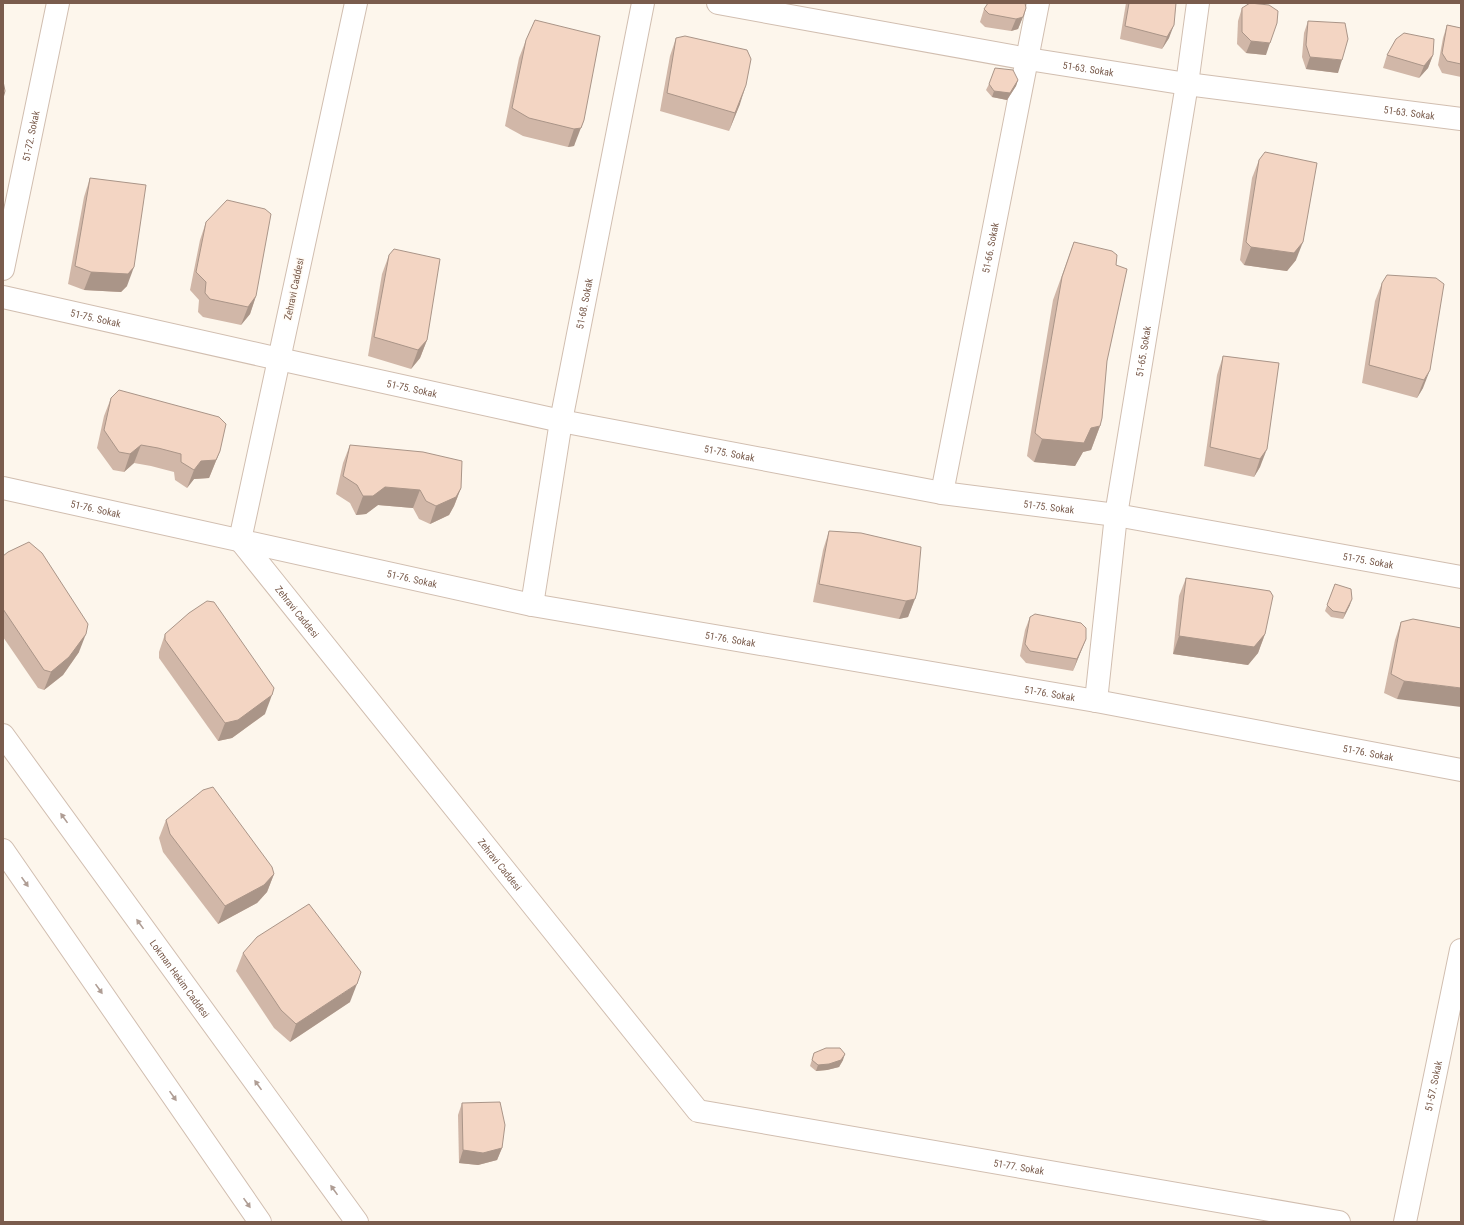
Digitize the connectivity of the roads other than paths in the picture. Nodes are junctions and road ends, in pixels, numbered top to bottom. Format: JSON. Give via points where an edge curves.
{"nodes":[{"id":1,"x":58,"y":3,"type":"edge"},
{"id":2,"x":356,"y":3,"type":"edge"},
{"id":3,"x":643,"y":3,"type":"edge"},
{"id":4,"x":718,"y":3,"type":"edge"},
{"id":5,"x":1038,"y":3,"type":"edge"},
{"id":6,"x":1198,"y":3,"type":"edge"},
{"id":7,"x":1028,"y":59,"type":"junction"},
{"id":8,"x":1187,"y":84,"type":"junction"},
{"id":9,"x":1461,"y":119,"type":"edge"},
{"id":10,"x":3,"y":269,"type":"edge"},
{"id":11,"x":3,"y":297,"type":"edge"},
{"id":12,"x":279,"y":359,"type":"junction"},
{"id":13,"x":561,"y":421,"type":"junction"},
{"id":14,"x":3,"y":488,"type":"edge"},
{"id":15,"x":942,"y":492,"type":"junction"},
{"id":16,"x":1116,"y":515,"type":"junction"},
{"id":17,"x":240,"y":540,"type":"junction"},
{"id":18,"x":1461,"y":577,"type":"edge"},
{"id":19,"x":532,"y":605,"type":"junction"},
{"id":20,"x":1096,"y":701,"type":"junction"},
{"id":21,"x":3,"y":735,"type":"edge"},
{"id":22,"x":1461,"y":770,"type":"edge"},
{"id":23,"x":3,"y":850,"type":"edge"},
{"id":24,"x":1461,"y":950,"type":"edge"},
{"id":25,"x":698,"y":1111,"type":"joint"},
{"id":26,"x":260,"y":1222,"type":"edge"},
{"id":27,"x":357,"y":1222,"type":"edge"},
{"id":28,"x":1339,"y":1222,"type":"edge"},
{"id":29,"x":1405,"y":1222,"type":"edge"}],
"edges":[{"from":1,"to":10,"type":"street","name":"51-72. Sokak"},
{"from":2,"to":12,"type":"street","name":"Zehravi Caddesi"},
{"from":3,"to":13,"type":"street","name":"51-68. Sokak"},
{"from":4,"to":7,"type":"street","name":"51-63. Sokak"},
{"from":5,"to":7,"type":"street","name":"51-66. Sokak"},
{"from":6,"to":8,"type":"street","name":"51-65. Sokak"},
{"from":7,"to":8,"type":"street","name":"51-63. Sokak"},
{"from":7,"to":15,"type":"street","name":"51-66. Sokak"},
{"from":8,"to":9,"type":"street","name":"51-63. Sokak"},
{"from":8,"to":16,"type":"street","name":"51-65. Sokak"},
{"from":11,"to":12,"type":"street","name":"51-75. Sokak"},
{"from":12,"to":13,"type":"street","name":"51-75. Sokak"},
{"from":12,"to":17,"type":"street","name":"Zehravi Caddesi"},
{"from":13,"to":15,"type":"street","name":"51-75. Sokak"},
{"from":13,"to":19,"type":"street","name":"51-68. Sokak"},
{"from":14,"to":17,"type":"street","name":"51-76. Sokak"},
{"from":15,"to":16,"type":"street","name":"51-75. Sokak"},
{"from":16,"to":18,"type":"street","name":"51-75. Sokak"},
{"from":16,"to":20,"type":"street","name":"51-65. Sokak"},
{"from":17,"to":19,"type":"street","name":"51-76. Sokak"},
{"from":17,"to":25,"type":"street","name":"Zehravi Caddesi"},
{"from":19,"to":20,"type":"street","name":"51-76. Sokak"},
{"from":20,"to":22,"type":"street","name":"51-76. Sokak"},
{"from":27,"to":21,"type":"street","name":"Lokman Hekim Caddesi","one_way":true},
{"from":23,"to":26,"type":"street","one_way":true},
{"from":24,"to":29,"type":"street","name":"51-57. Sokak"},
{"from":25,"to":28,"type":"street","name":"51-77. Sokak"}]}
